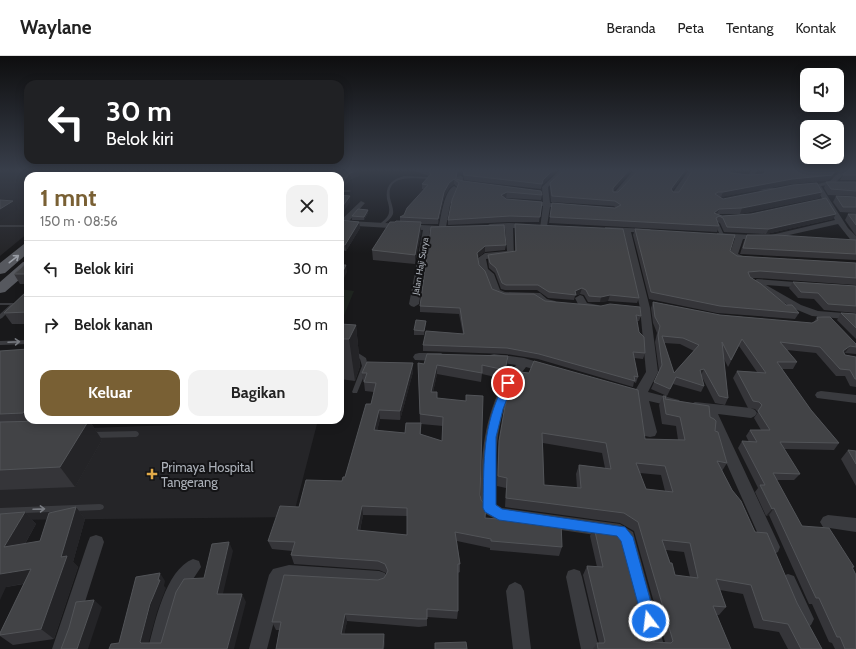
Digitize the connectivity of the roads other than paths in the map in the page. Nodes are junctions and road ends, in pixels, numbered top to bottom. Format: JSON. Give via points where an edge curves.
{"nodes":[{"id":1,"x":389,"y":198,"type":"edge"},
{"id":2,"x":449,"y":198,"type":"edge"},
{"id":3,"x":544,"y":198,"type":"edge"},
{"id":4,"x":836,"y":198,"type":"edge"},
{"id":5,"x":823,"y":200,"type":"joint"},
{"id":6,"x":520,"y":202,"type":"edge"},
{"id":7,"x":361,"y":203,"type":"dead end"},
{"id":8,"x":547,"y":204,"type":"junction"},
{"id":9,"x":577,"y":207,"type":"edge"},
{"id":10,"x":849,"y":216,"type":"edge"},
{"id":11,"x":838,"y":218,"type":"junction"},
{"id":12,"x":719,"y":220,"type":"edge"},
{"id":13,"x":344,"y":221,"type":"edge"},
{"id":14,"x":344,"y":223,"type":"edge"},
{"id":15,"x":381,"y":225,"type":"junction"},
{"id":16,"x":509,"y":225,"type":"junction"},
{"id":17,"x":0,"y":226,"type":"edge"},
{"id":18,"x":24,"y":226,"type":"edge"},
{"id":19,"x":480,"y":226,"type":"edge"},
{"id":20,"x":427,"y":228,"type":"junction"},
{"id":21,"x":442,"y":229,"type":"junction"},
{"id":22,"x":452,"y":229,"type":"edge"},
{"id":23,"x":596,"y":229,"type":"edge"},
{"id":24,"x":626,"y":230,"type":"junction"},
{"id":25,"x":657,"y":232,"type":"edge"},
{"id":26,"x":718,"y":235,"type":"joint"},
{"id":27,"x":739,"y":236,"type":"junction"},
{"id":28,"x":767,"y":238,"type":"junction"},
{"id":29,"x":800,"y":239,"type":"edge"},
{"id":30,"x":854,"y":240,"type":"edge"},
{"id":31,"x":24,"y":250,"type":"edge"},
{"id":32,"x":751,"y":258,"type":"edge"},
{"id":33,"x":24,"y":269,"type":"edge"},
{"id":34,"x":0,"y":270,"type":"edge"},
{"id":35,"x":816,"y":286,"type":"edge"},
{"id":36,"x":0,"y":289,"type":"edge"},
{"id":37,"x":579,"y":303,"type":"edge"},
{"id":38,"x":0,"y":304,"type":"edge"},
{"id":39,"x":414,"y":304,"type":"dead end"},
{"id":40,"x":561,"y":304,"type":"edge"},
{"id":41,"x":647,"y":305,"type":"junction"},
{"id":42,"x":605,"y":306,"type":"edge"},
{"id":43,"x":631,"y":307,"type":"edge"},
{"id":44,"x":825,"y":316,"type":"junction"},
{"id":45,"x":0,"y":317,"type":"edge"},
{"id":46,"x":856,"y":317,"type":"edge"},
{"id":47,"x":835,"y":326,"type":"edge"},
{"id":48,"x":24,"y":342,"type":"edge"},
{"id":49,"x":0,"y":343,"type":"edge"},
{"id":50,"x":344,"y":349,"type":"edge"},
{"id":51,"x":419,"y":357,"type":"dead end"},
{"id":52,"x":455,"y":357,"type":"edge"},
{"id":53,"x":481,"y":358,"type":"edge"},
{"id":54,"x":524,"y":362,"type":"junction"},
{"id":55,"x":556,"y":372,"type":"edge"},
{"id":56,"x":615,"y":388,"type":"edge"},
{"id":57,"x":355,"y":392,"type":"dead end"},
{"id":58,"x":641,"y":395,"type":"junction"},
{"id":59,"x":821,"y":395,"type":"dead end"},
{"id":60,"x":856,"y":399,"type":"edge"},
{"id":61,"x":709,"y":409,"type":"junction"},
{"id":62,"x":751,"y":413,"type":"dead end"},
{"id":63,"x":650,"y":432,"type":"dead end"},
{"id":64,"x":136,"y":434,"type":"dead end"},
{"id":65,"x":83,"y":435,"type":"edge"},
{"id":66,"x":100,"y":507,"type":"dead end"},
{"id":67,"x":0,"y":511,"type":"edge"},
{"id":68,"x":828,"y":522,"type":"dead end"},
{"id":69,"x":856,"y":525,"type":"edge"},
{"id":70,"x":96,"y":542,"type":"dead end"},
{"id":71,"x":193,"y":567,"type":"dead end"},
{"id":72,"x":574,"y":577,"type":"dead end"},
{"id":73,"x":380,"y":579,"type":"edge"},
{"id":74,"x":515,"y":591,"type":"dead end"},
{"id":75,"x":811,"y":633,"type":"edge"},
{"id":76,"x":60,"y":649,"type":"edge"},
{"id":77,"x":157,"y":649,"type":"edge"},
{"id":78,"x":258,"y":649,"type":"edge"},
{"id":79,"x":522,"y":649,"type":"edge"},
{"id":80,"x":590,"y":649,"type":"edge"},
{"id":81,"x":656,"y":649,"type":"edge"}],
"edges":[{"from":1,"to":15,"type":"lane","via":[[392,214]]},
{"from":2,"to":21,"type":"street"},
{"from":3,"to":8,"type":"street"},
{"from":4,"to":5,"type":"street"},
{"from":5,"to":11,"type":"street"},
{"from":6,"to":8,"type":"street"},
{"from":7,"to":13,"type":"street"},
{"from":8,"to":9,"type":"street"},
{"from":8,"to":16,"type":"street","via":[[547,226]]},
{"from":10,"to":11,"type":"street"},
{"from":11,"to":28,"type":"street"},
{"from":11,"to":30,"type":"street"},
{"from":12,"to":26,"type":"lane"},
{"from":14,"to":15,"type":"street"},
{"from":15,"to":20,"type":"street"},
{"from":16,"to":19,"type":"street"},
{"from":16,"to":40,"type":"street","via":[[511,253],[482,258],[484,270],[490,274],[496,292],[504,295],[537,295],[544,302]]},
{"from":17,"to":18,"type":"lane"},
{"from":20,"to":21,"type":"street"},
{"from":20,"to":39,"type":"street","name":"Jalan Haji Surya"},
{"from":21,"to":22,"type":"street"},
{"from":23,"to":24,"type":"street"},
{"from":24,"to":25,"type":"street"},
{"from":24,"to":41,"type":"street"},
{"from":26,"to":27,"type":"street"},
{"from":27,"to":28,"type":"street"},
{"from":27,"to":32,"type":"street","via":[[733,257]]},
{"from":28,"to":29,"type":"street"},
{"from":34,"to":31,"type":"main road","one_way":true},
{"from":33,"to":36,"type":"main road"},
{"from":35,"to":44,"type":"street","via":[[753,282],[798,307]]},
{"from":37,"to":42,"type":"street"},
{"from":38,"to":45,"type":"lane","via":[[14,304]]},
{"from":41,"to":43,"type":"street"},
{"from":41,"to":58,"type":"street","via":[[652,372]]},
{"from":44,"to":46,"type":"street"},
{"from":44,"to":47,"type":"street"},
{"from":49,"to":48,"type":"lane","one_way":true},
{"from":50,"to":57,"type":"lane","via":[[363,358],[365,366]]},
{"from":51,"to":52,"type":"street"},
{"from":53,"to":54,"type":"street"},
{"from":54,"to":55,"type":"street"},
{"from":54,"to":81,"type":"street","via":[[497,409],[491,437],[489,508],[499,514],[620,531],[627,537]]},
{"from":56,"to":58,"type":"street"},
{"from":58,"to":61,"type":"street"},
{"from":58,"to":63,"type":"street"},
{"from":59,"to":60,"type":"street"},
{"from":61,"to":62,"type":"street"},
{"from":61,"to":75,"type":"street"},
{"from":64,"to":65,"type":"lane"},
{"from":67,"to":66,"type":"lane","one_way":true},
{"from":68,"to":69,"type":"street"},
{"from":70,"to":76,"type":"street"},
{"from":71,"to":77,"type":"street","via":[[183,575],[173,592]]},
{"from":72,"to":80,"type":"street"},
{"from":73,"to":78,"type":"street","via":[[289,573],[279,575],[275,581]]},
{"from":74,"to":79,"type":"street"}]}
